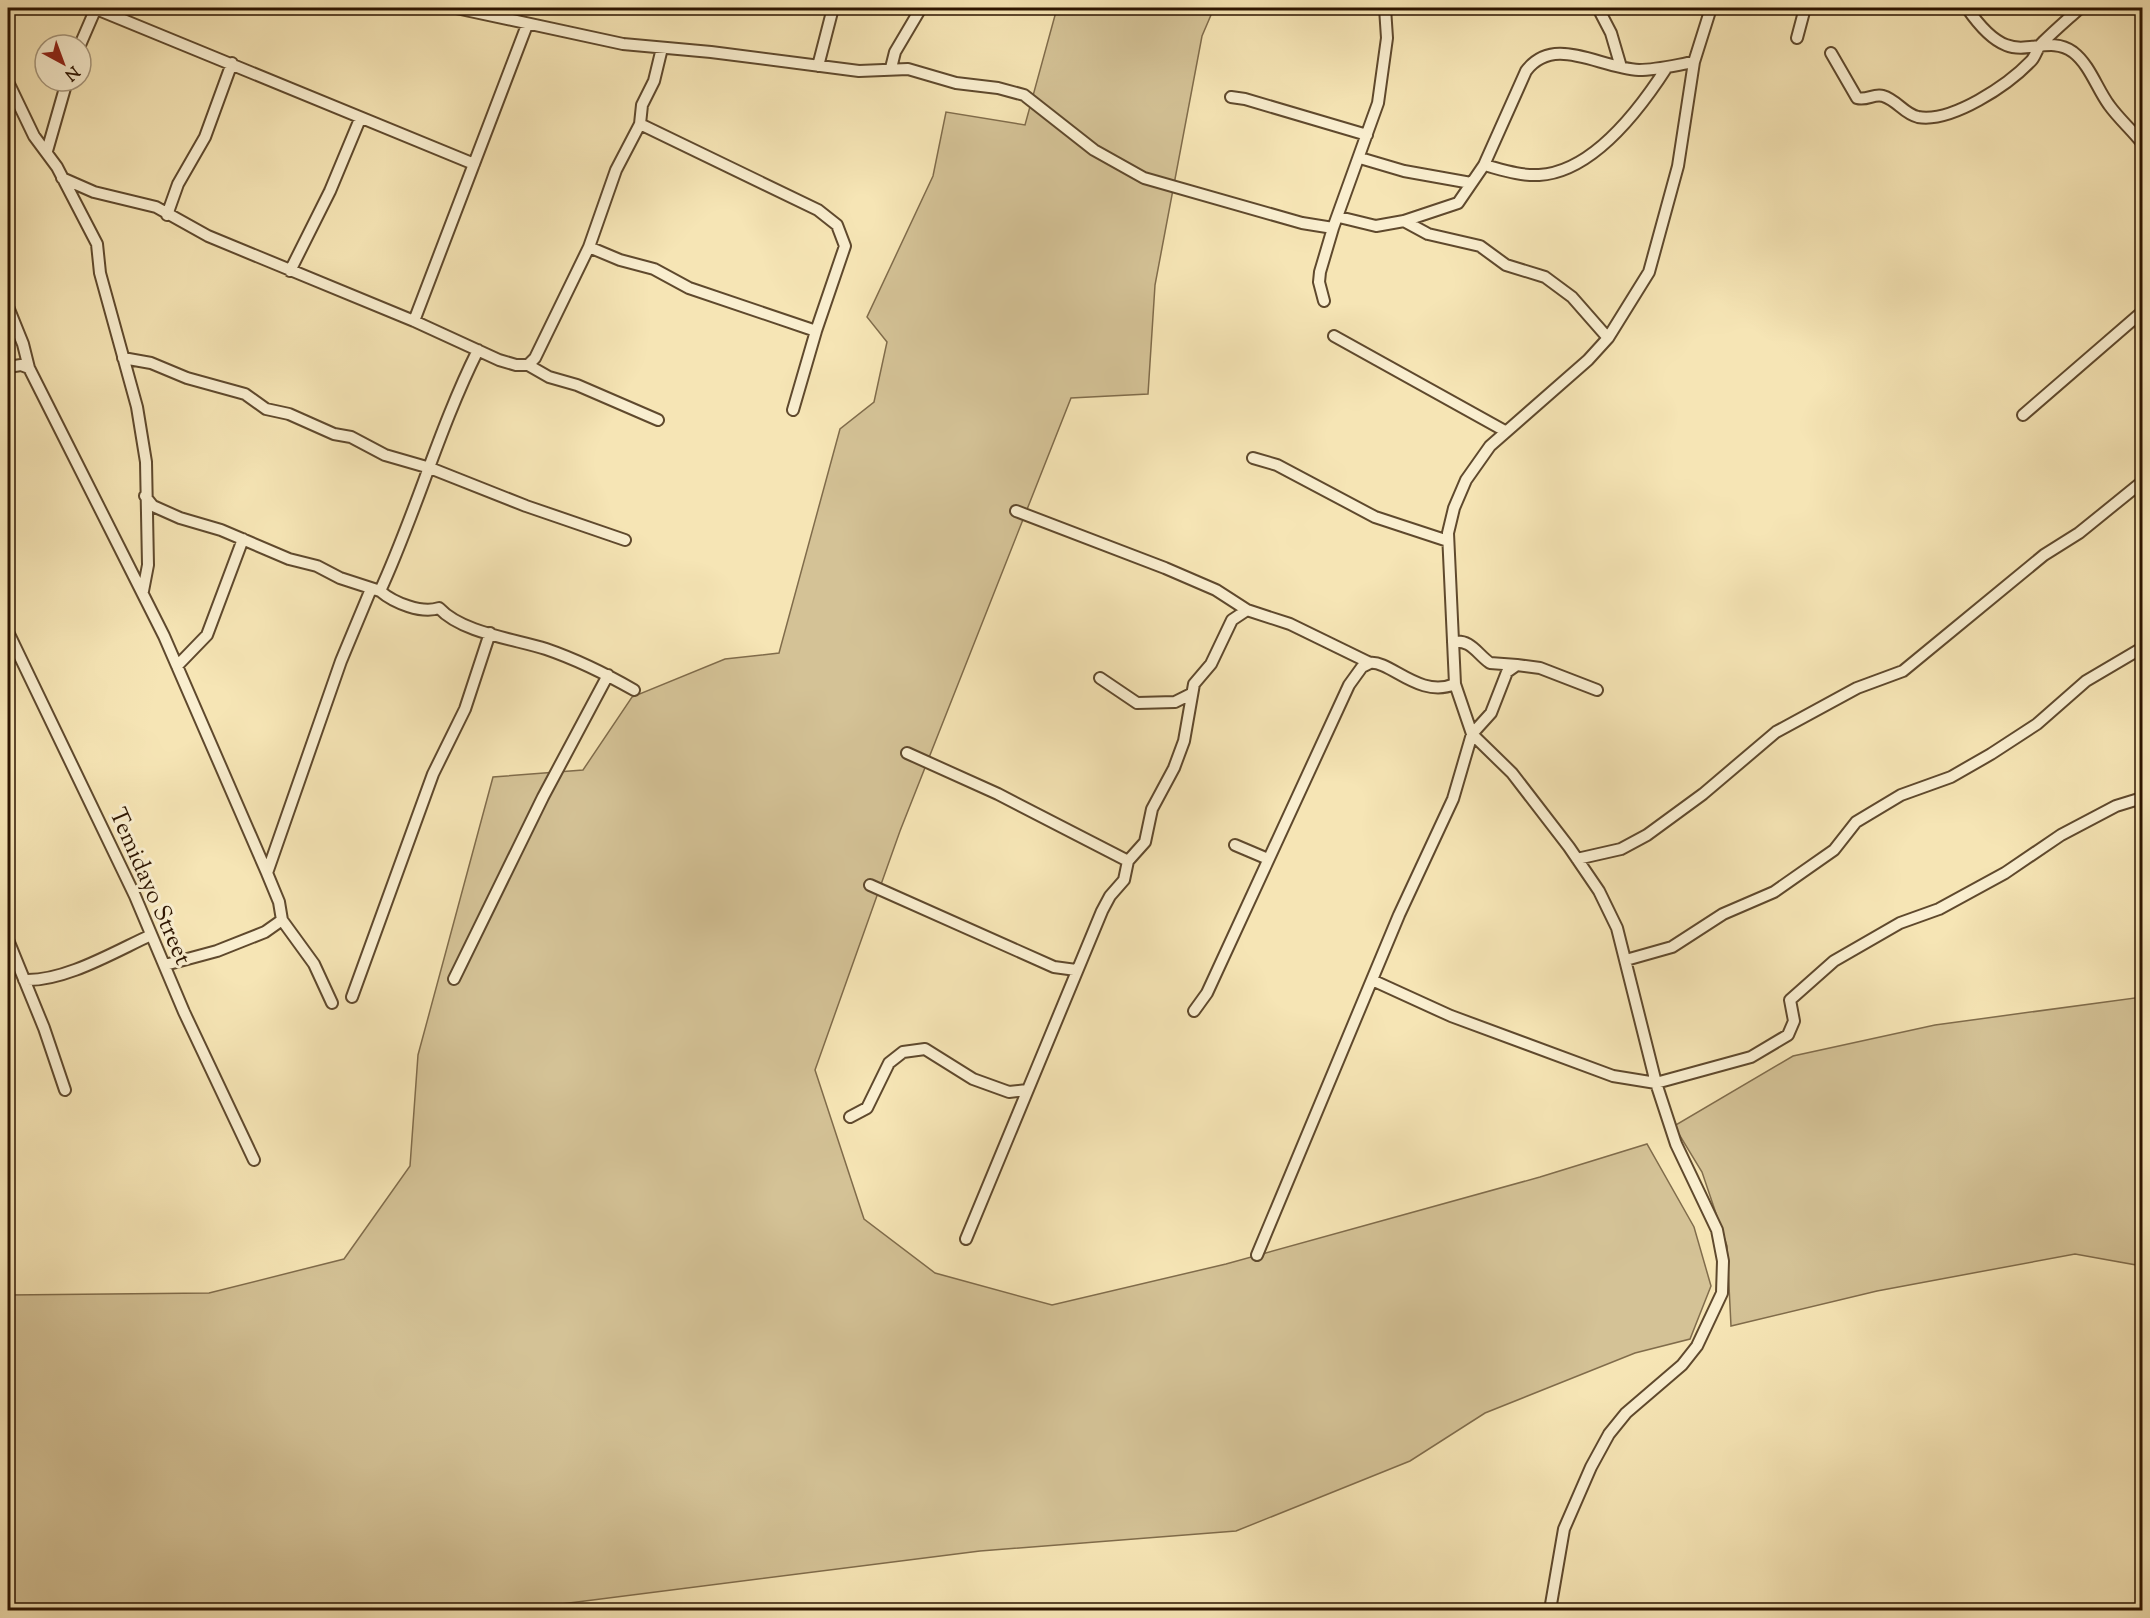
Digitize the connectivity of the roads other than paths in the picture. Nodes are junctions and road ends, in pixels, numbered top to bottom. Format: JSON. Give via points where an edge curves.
{"nodes":[{"id":1,"x":95,"y":8,"type":"edge"},
{"id":2,"x":456,"y":8,"type":"edge"},
{"id":3,"x":833,"y":8,"type":"edge"},
{"id":4,"x":921,"y":8,"type":"edge"},
{"id":5,"x":1385,"y":8,"type":"edge"},
{"id":6,"x":1598,"y":8,"type":"edge"},
{"id":7,"x":1711,"y":8,"type":"edge"},
{"id":8,"x":1805,"y":8,"type":"edge"},
{"id":9,"x":1967,"y":8,"type":"edge"},
{"id":10,"x":2080,"y":8,"type":"edge"},
{"id":11,"x":2064,"y":23,"type":"junction"},
{"id":12,"x":527,"y":24,"type":"junction"},
{"id":13,"x":85,"y":33,"type":"edge"},
{"id":14,"x":1797,"y":38,"type":"dead end"},
{"id":15,"x":2040,"y":45,"type":"junction"},
{"id":16,"x":2062,"y":47,"type":"junction"},
{"id":17,"x":662,"y":48,"type":"junction"},
{"id":18,"x":1832,"y":53,"type":"dead end"},
{"id":19,"x":232,"y":63,"type":"junction"},
{"id":20,"x":1694,"y":63,"type":"junction"},
{"id":21,"x":818,"y":66,"type":"junction"},
{"id":22,"x":1621,"y":67,"type":"junction"},
{"id":23,"x":1667,"y":67,"type":"junction"},
{"id":24,"x":891,"y":68,"type":"junction"},
{"id":25,"x":8,"y":81,"type":"edge"},
{"id":26,"x":64,"y":93,"type":"edge"},
{"id":27,"x":1231,"y":97,"type":"dead end"},
{"id":28,"x":360,"y":118,"type":"junction"},
{"id":29,"x":640,"y":124,"type":"junction"},
{"id":30,"x":1366,"y":135,"type":"junction"},
{"id":31,"x":2142,"y":143,"type":"edge"},
{"id":32,"x":47,"y":151,"type":"junction"},
{"id":33,"x":1359,"y":158,"type":"junction"},
{"id":34,"x":474,"y":164,"type":"junction"},
{"id":35,"x":1484,"y":165,"type":"junction"},
{"id":36,"x":62,"y":178,"type":"junction"},
{"id":37,"x":1471,"y":183,"type":"junction"},
{"id":38,"x":167,"y":215,"type":"junction"},
{"id":39,"x":1339,"y":217,"type":"junction"},
{"id":40,"x":1404,"y":221,"type":"junction"},
{"id":41,"x":1333,"y":228,"type":"junction"},
{"id":42,"x":589,"y":247,"type":"junction"},
{"id":43,"x":290,"y":271,"type":"junction"},
{"id":44,"x":1324,"y":301,"type":"dead end"},
{"id":45,"x":8,"y":308,"type":"edge"},
{"id":46,"x":2142,"y":312,"type":"edge"},
{"id":47,"x":414,"y":321,"type":"junction"},
{"id":48,"x":816,"y":331,"type":"junction"},
{"id":49,"x":1334,"y":336,"type":"dead end"},
{"id":50,"x":1608,"y":338,"type":"junction"},
{"id":51,"x":478,"y":350,"type":"junction"},
{"id":52,"x":123,"y":358,"type":"junction"},
{"id":53,"x":528,"y":365,"type":"junction"},
{"id":54,"x":8,"y":367,"type":"edge"},
{"id":55,"x":29,"y":368,"type":"junction"},
{"id":56,"x":793,"y":410,"type":"dead end"},
{"id":57,"x":2023,"y":415,"type":"dead end"},
{"id":58,"x":658,"y":420,"type":"dead end"},
{"id":59,"x":1505,"y":431,"type":"junction"},
{"id":60,"x":1253,"y":459,"type":"dead end"},
{"id":61,"x":430,"y":468,"type":"junction"},
{"id":62,"x":2142,"y":482,"type":"edge"},
{"id":63,"x":145,"y":496,"type":"junction"},
{"id":64,"x":1016,"y":512,"type":"dead end"},
{"id":65,"x":243,"y":539,"type":"junction"},
{"id":66,"x":625,"y":540,"type":"dead end"},
{"id":67,"x":1448,"y":541,"type":"junction"},
{"id":68,"x":376,"y":590,"type":"junction"},
{"id":69,"x":143,"y":591,"type":"junction"},
{"id":70,"x":1247,"y":610,"type":"junction"},
{"id":71,"x":8,"y":632,"type":"edge"},
{"id":72,"x":490,"y":633,"type":"junction"},
{"id":73,"x":1452,"y":642,"type":"junction"},
{"id":74,"x":2142,"y":648,"type":"edge"},
{"id":75,"x":12,"y":652,"type":"edge"},
{"id":76,"x":1370,"y":663,"type":"junction"},
{"id":77,"x":1517,"y":665,"type":"junction"},
{"id":78,"x":177,"y":666,"type":"junction"},
{"id":79,"x":608,"y":675,"type":"junction"},
{"id":80,"x":1100,"y":678,"type":"dead end"},
{"id":81,"x":1455,"y":684,"type":"junction"},
{"id":82,"x":634,"y":690,"type":"dead end"},
{"id":83,"x":1597,"y":690,"type":"dead end"},
{"id":84,"x":1191,"y":694,"type":"junction"},
{"id":85,"x":1472,"y":734,"type":"junction"},
{"id":86,"x":907,"y":753,"type":"dead end"},
{"id":87,"x":2142,"y":798,"type":"edge"},
{"id":88,"x":1234,"y":845,"type":"dead end"},
{"id":89,"x":1268,"y":859,"type":"junction"},
{"id":90,"x":1577,"y":859,"type":"junction"},
{"id":91,"x":1128,"y":861,"type":"junction"},
{"id":92,"x":267,"y":873,"type":"junction"},
{"id":93,"x":870,"y":885,"type":"dead end"},
{"id":94,"x":282,"y":920,"type":"junction"},
{"id":95,"x":151,"y":936,"type":"junction"},
{"id":96,"x":8,"y":940,"type":"edge"},
{"id":97,"x":1626,"y":960,"type":"junction"},
{"id":98,"x":165,"y":965,"type":"junction"},
{"id":99,"x":1076,"y":970,"type":"junction"},
{"id":100,"x":454,"y":979,"type":"dead end"},
{"id":101,"x":24,"y":980,"type":"junction"},
{"id":102,"x":1372,"y":980,"type":"junction"},
{"id":103,"x":352,"y":997,"type":"dead end"},
{"id":104,"x":332,"y":1003,"type":"dead end"},
{"id":105,"x":1194,"y":1011,"type":"dead end"},
{"id":106,"x":1656,"y":1083,"type":"junction"},
{"id":107,"x":65,"y":1090,"type":"dead end"},
{"id":108,"x":1027,"y":1090,"type":"junction"},
{"id":109,"x":850,"y":1117,"type":"dead end"},
{"id":110,"x":254,"y":1160,"type":"dead end"},
{"id":111,"x":966,"y":1239,"type":"dead end"},
{"id":112,"x":1257,"y":1255,"type":"dead end"},
{"id":113,"x":1550,"y":1611,"type":"edge"}],
"edges":[{"from":1,"to":13,"type":"street"},
{"from":1,"to":19,"type":"street"},
{"from":2,"to":12,"type":"street"},
{"from":3,"to":21,"type":"street"},
{"from":4,"to":24,"type":"street","via":[[895,52]]},
{"from":5,"to":30,"type":"street","via":[[1388,38],[1382,84]]},
{"from":6,"to":22,"type":"street","via":[[1611,33]]},
{"from":7,"to":20,"type":"street"},
{"from":8,"to":14,"type":"street"},
{"from":9,"to":15,"type":"street","via":[[2007,46]]},
{"from":10,"to":11,"type":"street"},
{"from":11,"to":15,"type":"street"},
{"from":11,"to":16,"type":"street"},
{"from":12,"to":17,"type":"street"},
{"from":12,"to":34,"type":"street"},
{"from":15,"to":16,"type":"street"},
{"from":15,"to":18,"type":"street","via":[[2031,62],[1979,100],[1938,117],[1908,114],[1885,96],[1857,98]]},
{"from":16,"to":31,"type":"street","via":[[2082,61],[2109,106]]},
{"from":17,"to":21,"type":"street"},
{"from":17,"to":29,"type":"street","via":[[654,81],[642,105]]},
{"from":19,"to":28,"type":"street"},
{"from":19,"to":38,"type":"street","via":[[205,137],[178,184]]},
{"from":20,"to":23,"type":"street"},
{"from":20,"to":50,"type":"street","via":[[1678,166],[1649,272]]},
{"from":21,"to":24,"type":"street","via":[[879,72]]},
{"from":22,"to":23,"type":"street"},
{"from":22,"to":35,"type":"street","via":[[1568,53],[1538,58],[1517,88]]},
{"from":23,"to":35,"type":"street","via":[[1638,106],[1585,160],[1555,173],[1539,175],[1516,174]]},
{"from":24,"to":41,"type":"street","via":[[1024,95],[1094,150],[1144,178],[1302,224]]},
{"from":25,"to":32,"type":"street","via":[[34,136]]},
{"from":26,"to":32,"type":"street"},
{"from":27,"to":30,"type":"street"},
{"from":28,"to":34,"type":"street"},
{"from":28,"to":43,"type":"street","via":[[330,191]]},
{"from":29,"to":42,"type":"street","via":[[616,170]]},
{"from":29,"to":48,"type":"street","via":[[818,210],[837,225],[845,246]]},
{"from":30,"to":33,"type":"street"},
{"from":32,"to":36,"type":"street"},
{"from":33,"to":37,"type":"street"},
{"from":33,"to":39,"type":"street"},
{"from":34,"to":47,"type":"street"},
{"from":35,"to":37,"type":"street"},
{"from":36,"to":38,"type":"street","via":[[94,192],[156,207]]},
{"from":36,"to":52,"type":"street","via":[[97,244],[100,273]]},
{"from":37,"to":40,"type":"street","via":[[1458,204]]},
{"from":38,"to":43,"type":"street"},
{"from":39,"to":40,"type":"street","via":[[1376,226]]},
{"from":39,"to":41,"type":"street"},
{"from":40,"to":50,"type":"street","via":[[1428,234],[1480,246],[1506,266],[1545,277],[1572,297]]},
{"from":41,"to":44,"type":"street","via":[[1320,272]]},
{"from":42,"to":48,"type":"street","via":[[654,269],[689,288]]},
{"from":42,"to":53,"type":"street","via":[[535,358]]},
{"from":43,"to":47,"type":"street"},
{"from":45,"to":55,"type":"street"},
{"from":46,"to":57,"type":"street"},
{"from":47,"to":51,"type":"street"},
{"from":48,"to":56,"type":"street"},
{"from":49,"to":59,"type":"street"},
{"from":50,"to":59,"type":"street","via":[[1561,385]]},
{"from":51,"to":53,"type":"street","via":[[508,363]]},
{"from":51,"to":61,"type":"street"},
{"from":52,"to":61,"type":"street","via":[[151,363],[244,394],[266,409],[289,414],[334,434],[351,437],[385,455]]},
{"from":52,"to":63,"type":"street","via":[[137,407],[146,462]]},
{"from":53,"to":58,"type":"street"},
{"from":54,"to":55,"type":"street"},
{"from":55,"to":69,"type":"street"},
{"from":59,"to":67,"type":"street","via":[[1466,480],[1454,508]]},
{"from":60,"to":67,"type":"street","via":[[1277,465],[1376,517]]},
{"from":61,"to":66,"type":"street"},
{"from":61,"to":68,"type":"street"},
{"from":62,"to":90,"type":"street","via":[[2079,533],[2044,555],[1903,671],[1857,688],[1776,732],[1647,835],[1621,849]]},
{"from":63,"to":65,"type":"street","via":[[160,509]]},
{"from":63,"to":69,"type":"street","via":[[148,565]]},
{"from":64,"to":70,"type":"street","via":[[1130,553],[1216,590]]},
{"from":65,"to":68,"type":"street"},
{"from":65,"to":78,"type":"street","via":[[207,635]]},
{"from":67,"to":73,"type":"street"},
{"from":68,"to":72,"type":"street","via":[[408,606],[430,611],[439,608],[451,619]]},
{"from":68,"to":92,"type":"street","via":[[341,661]]},
{"from":69,"to":78,"type":"street"},
{"from":70,"to":76,"type":"street","via":[[1290,624]]},
{"from":70,"to":84,"type":"street","via":[[1232,620]]},
{"from":71,"to":75,"type":"street","name":"Temidayo Street"},
{"from":72,"to":79,"type":"street","via":[[545,649]]},
{"from":72,"to":103,"type":"street","via":[[465,709],[432,774]]},
{"from":73,"to":77,"type":"street","via":[[1478,649],[1490,663]]},
{"from":73,"to":81,"type":"street"},
{"from":74,"to":97,"type":"street","via":[[2086,681],[2037,724],[1991,754],[1951,777],[1901,795],[1856,822],[1834,850],[1774,892],[1723,914],[1672,947]]},
{"from":75,"to":95,"type":"street","name":"Temidayo Street","via":[[87,793]]},
{"from":76,"to":81,"type":"street","via":[[1418,683],[1439,688]]},
{"from":76,"to":89,"type":"street","via":[[1354,677]]},
{"from":77,"to":83,"type":"street","via":[[1540,668]]},
{"from":77,"to":85,"type":"street","via":[[1507,672],[1491,713]]},
{"from":78,"to":92,"type":"street"},
{"from":79,"to":82,"type":"street"},
{"from":79,"to":100,"type":"street"},
{"from":80,"to":84,"type":"street","via":[[1137,703],[1175,702]]},
{"from":81,"to":85,"type":"street"},
{"from":84,"to":91,"type":"street","via":[[1188,724],[1174,768],[1152,809],[1145,842]]},
{"from":85,"to":90,"type":"street","via":[[1512,773]]},
{"from":85,"to":102,"type":"street","via":[[1453,799]]},
{"from":86,"to":91,"type":"street","via":[[998,794]]},
{"from":87,"to":106,"type":"street","via":[[2116,806],[2080,825],[1939,909],[1900,923],[1834,961],[1790,1000],[1794,1021],[1788,1035],[1751,1057]]},
{"from":88,"to":89,"type":"street"},
{"from":89,"to":105,"type":"street","via":[[1207,993]]},
{"from":90,"to":97,"type":"street","via":[[1613,919]]},
{"from":91,"to":99,"type":"street","via":[[1126,875],[1106,904]]},
{"from":92,"to":94,"type":"street"},
{"from":93,"to":99,"type":"street","via":[[1054,967]]},
{"from":94,"to":98,"type":"street","via":[[265,932],[216,951]]},
{"from":94,"to":104,"type":"street","via":[[314,964]]},
{"from":95,"to":98,"type":"street","name":"Temidayo Street"},
{"from":95,"to":101,"type":"street","via":[[58,976]]},
{"from":96,"to":101,"type":"street"},
{"from":97,"to":106,"type":"street"},
{"from":98,"to":110,"type":"street","name":"Temidayo Street"},
{"from":99,"to":108,"type":"street"},
{"from":101,"to":107,"type":"street"},
{"from":102,"to":106,"type":"street","via":[[1451,1016],[1602,1072]]},
{"from":102,"to":112,"type":"street"},
{"from":106,"to":113,"type":"street","via":[[1676,1144],[1717,1230],[1723,1261],[1722,1293],[1697,1346],[1682,1365],[1626,1413],[1591,1467],[1564,1529]]},
{"from":108,"to":109,"type":"street","via":[[1009,1092],[973,1079],[925,1049],[903,1052],[889,1063],[867,1108]]},
{"from":108,"to":111,"type":"street"}]}
